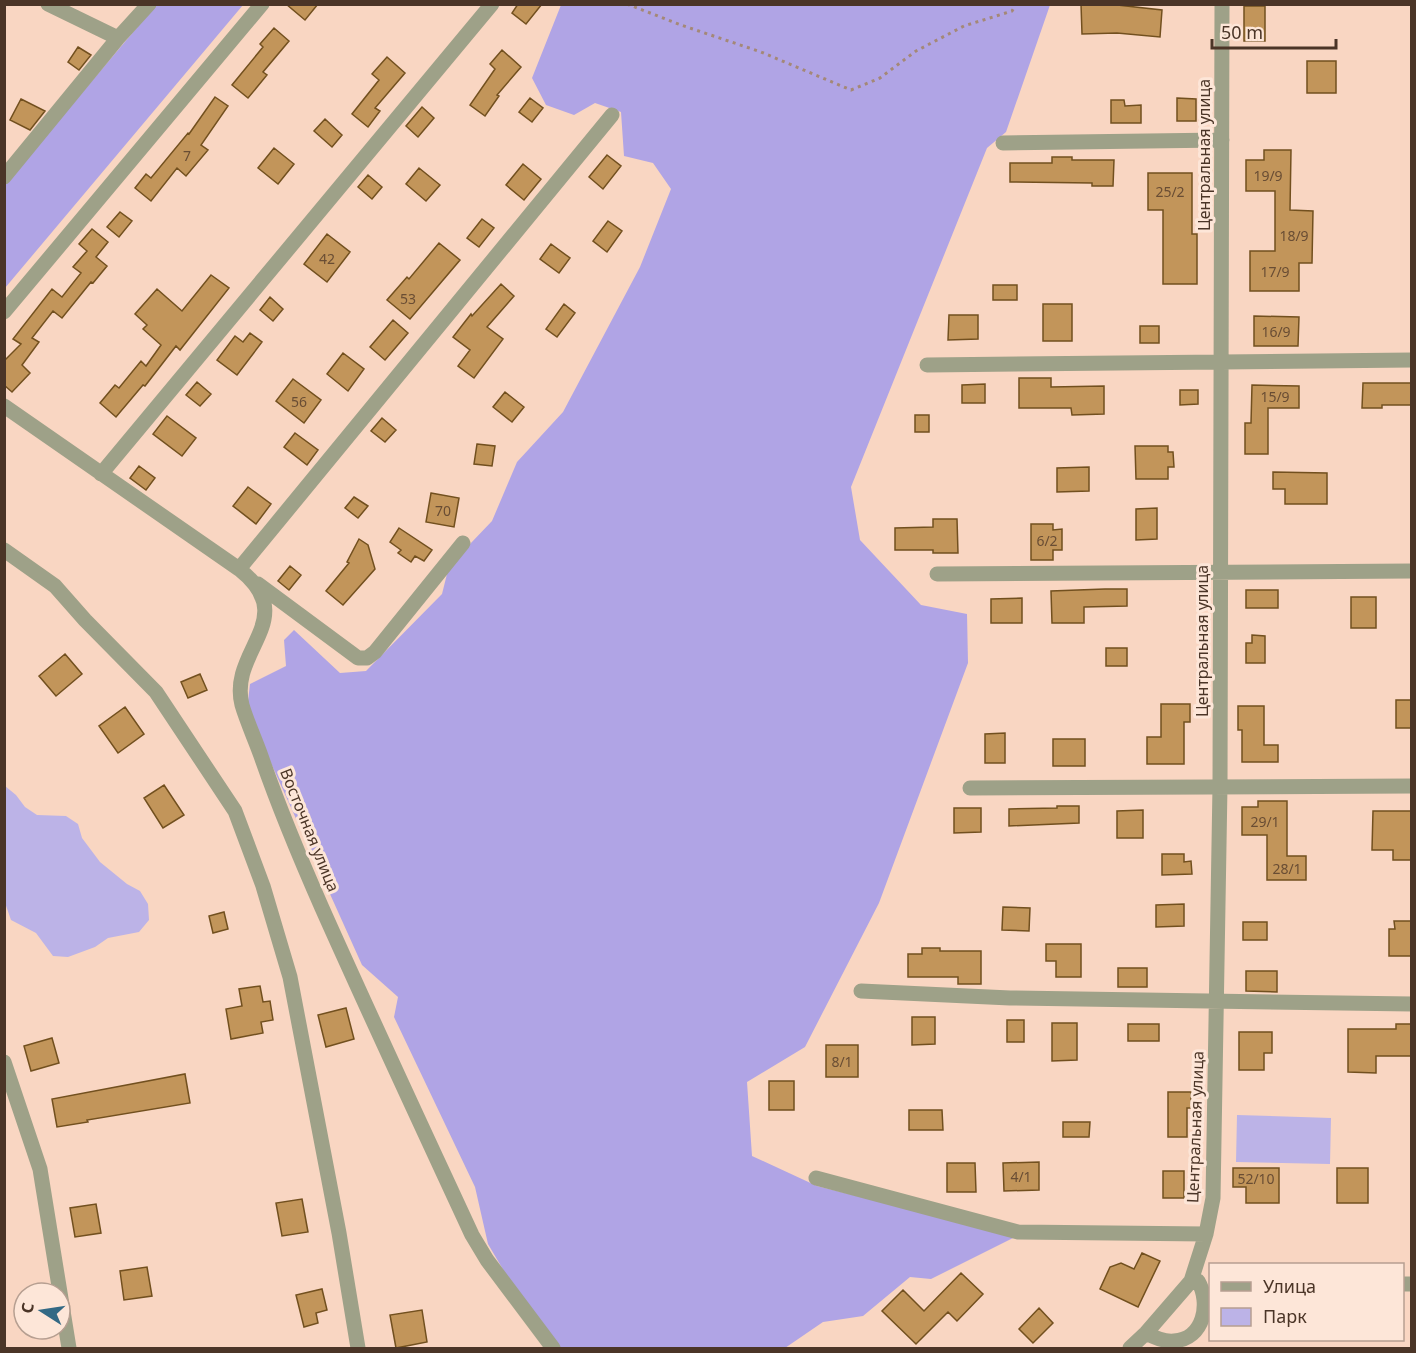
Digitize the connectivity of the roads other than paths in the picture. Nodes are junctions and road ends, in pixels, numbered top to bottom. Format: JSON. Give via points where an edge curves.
{"nodes":[{"id":1,"x":48,"y":4,"type":"edge"},
{"id":2,"x":149,"y":4,"type":"edge"},
{"id":3,"x":262,"y":4,"type":"edge"},
{"id":4,"x":492,"y":4,"type":"edge"},
{"id":5,"x":1222,"y":4,"type":"edge"},
{"id":6,"x":118,"y":38,"type":"junction"},
{"id":7,"x":612,"y":115,"type":"dead end"},
{"id":8,"x":1222,"y":140,"type":"junction"},
{"id":9,"x":1002,"y":142,"type":"dead end"},
{"id":10,"x":6,"y":173,"type":"edge"},
{"id":11,"x":4,"y":312,"type":"edge"},
{"id":12,"x":1412,"y":360,"type":"edge"},
{"id":13,"x":1221,"y":361,"type":"junction"},
{"id":14,"x":927,"y":365,"type":"dead end"},
{"id":15,"x":4,"y":406,"type":"edge"},
{"id":16,"x":101,"y":474,"type":"junction"},
{"id":17,"x":463,"y":543,"type":"dead end"},
{"id":18,"x":4,"y":550,"type":"edge"},
{"id":19,"x":1412,"y":571,"type":"edge"},
{"id":20,"x":1221,"y":573,"type":"junction"},
{"id":21,"x":245,"y":574,"type":"junction"},
{"id":22,"x":937,"y":574,"type":"dead end"},
{"id":23,"x":1220,"y":786,"type":"junction"},
{"id":24,"x":1412,"y":786,"type":"edge"},
{"id":25,"x":970,"y":788,"type":"dead end"},
{"id":26,"x":861,"y":991,"type":"dead end"},
{"id":27,"x":1216,"y":1002,"type":"junction"},
{"id":28,"x":1412,"y":1004,"type":"edge"},
{"id":29,"x":4,"y":1062,"type":"edge"},
{"id":30,"x":816,"y":1178,"type":"dead end"},
{"id":31,"x":1206,"y":1234,"type":"junction"},
{"id":32,"x":1198,"y":1279,"type":"edge"},
{"id":33,"x":1146,"y":1333,"type":"junction"},
{"id":34,"x":69,"y":1348,"type":"edge"},
{"id":35,"x":358,"y":1348,"type":"edge"},
{"id":36,"x":553,"y":1348,"type":"edge"},
{"id":37,"x":1130,"y":1348,"type":"edge"}],
"edges":[{"from":1,"to":6,"type":"street"},
{"from":2,"to":6,"type":"street"},
{"from":3,"to":11,"type":"street"},
{"from":4,"to":16,"type":"street"},
{"from":5,"to":8,"type":"street","name":"Центральная улица"},
{"from":6,"to":10,"type":"street"},
{"from":7,"to":21,"type":"street"},
{"from":8,"to":9,"type":"street"},
{"from":8,"to":13,"type":"street","name":"Центральная улица"},
{"from":12,"to":13,"type":"street"},
{"from":13,"to":14,"type":"street"},
{"from":13,"to":20,"type":"street","name":"Центральная улица"},
{"from":15,"to":16,"type":"street","name":"Восточная улица"},
{"from":16,"to":21,"type":"street","name":"Восточная улица"},
{"from":17,"to":21,"type":"street","via":[[367,658],[358,658]]},
{"from":18,"to":35,"type":"street","via":[[55,586],[156,692],[235,811],[290,977]]},
{"from":19,"to":20,"type":"street"},
{"from":20,"to":22,"type":"street"},
{"from":20,"to":23,"type":"street","name":"Центральная улица"},
{"from":21,"to":36,"type":"street","name":"Восточная улица","via":[[264,599],[264,619],[241,680],[242,703],[282,817],[472,1235]]},
{"from":23,"to":24,"type":"street"},
{"from":23,"to":25,"type":"street"},
{"from":23,"to":27,"type":"street","name":"Центральная улица"},
{"from":26,"to":27,"type":"street"},
{"from":27,"to":28,"type":"street"},
{"from":27,"to":31,"type":"street","name":"Центральная улица","via":[[1213,1198]]},
{"from":29,"to":34,"type":"street","via":[[40,1169]]},
{"from":30,"to":31,"type":"street","via":[[1018,1232]]},
{"from":31,"to":32,"type":"street","name":"Центральная улица"},
{"from":32,"to":33,"type":"street"},
{"from":32,"to":33,"type":"street","via":[[1206,1305],[1191,1336],[1159,1340]]},
{"from":33,"to":37,"type":"street"}]}
